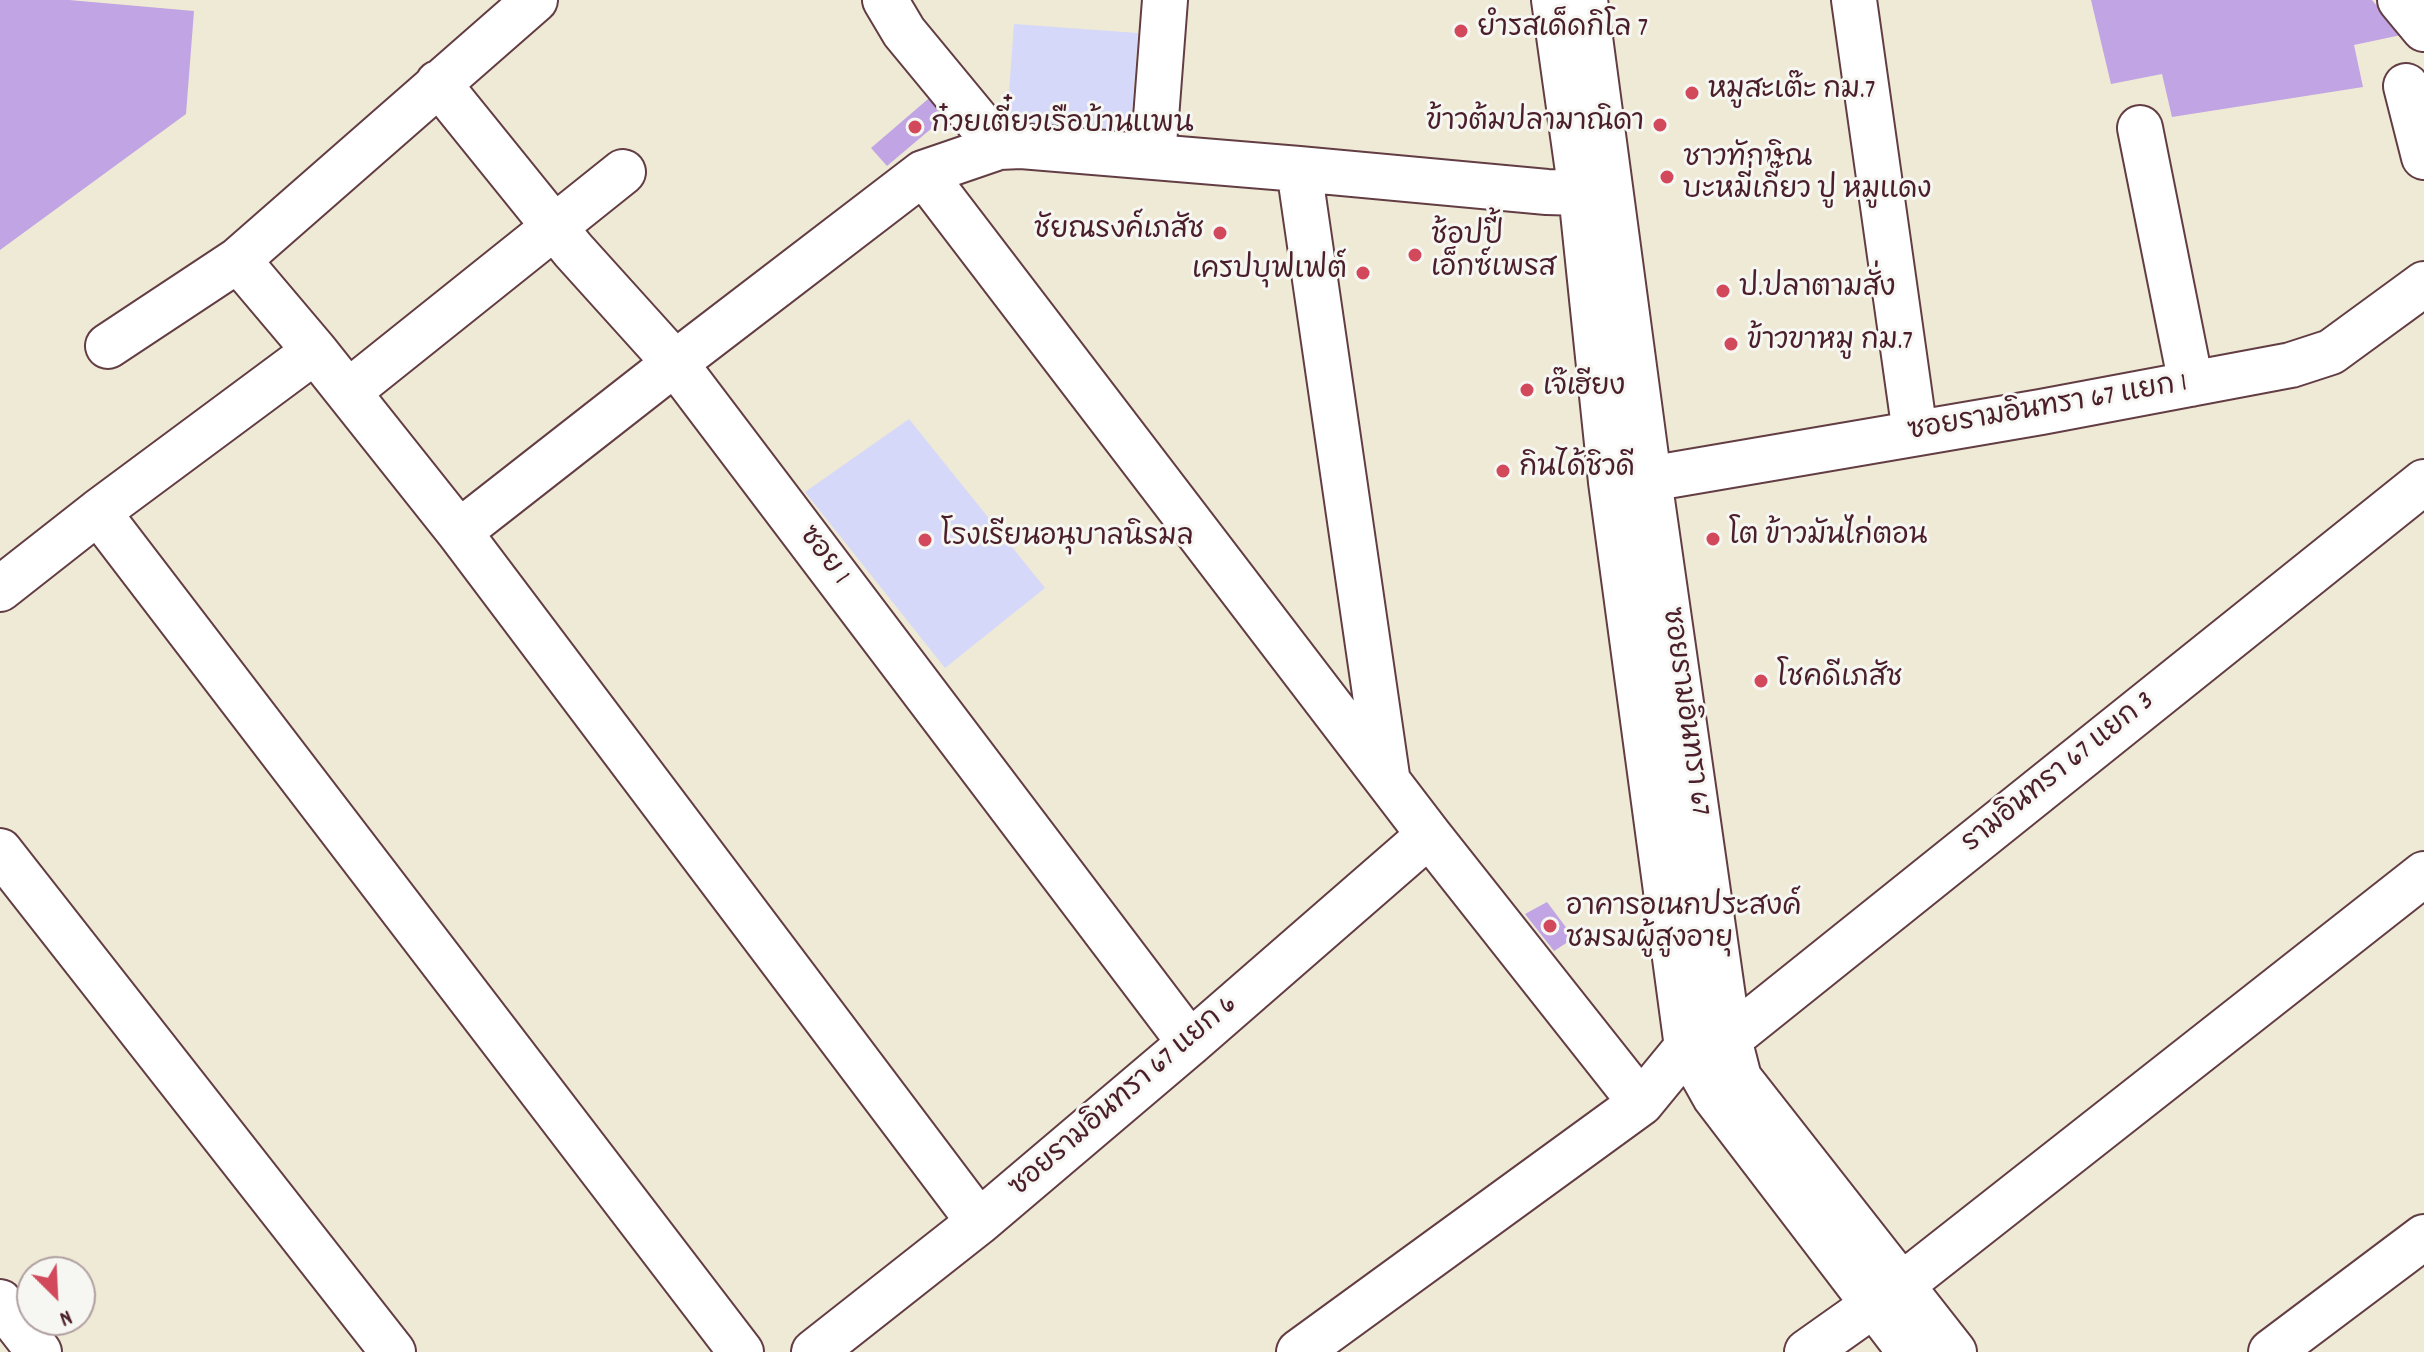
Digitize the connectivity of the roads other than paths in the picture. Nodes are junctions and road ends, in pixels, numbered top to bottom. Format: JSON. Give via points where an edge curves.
{"nodes":[{"id":1,"x":535,"y":0,"type":"edge"},
{"id":2,"x":885,"y":0,"type":"edge"},
{"id":3,"x":1165,"y":0,"type":"edge"},
{"id":4,"x":1554,"y":0,"type":"edge"},
{"id":5,"x":1585,"y":0,"type":"edge"},
{"id":6,"x":1854,"y":0,"type":"edge"},
{"id":7,"x":2400,"y":0,"type":"edge"},
{"id":8,"x":2424,"y":29,"type":"edge"},
{"id":9,"x":438,"y":83,"type":"junction"},
{"id":10,"x":2406,"y":86,"type":"dead end"},
{"id":11,"x":2140,"y":128,"type":"dead end"},
{"id":12,"x":999,"y":147,"type":"junction"},
{"id":13,"x":1153,"y":157,"type":"junction"},
{"id":14,"x":2424,"y":157,"type":"edge"},
{"id":15,"x":1299,"y":169,"type":"junction"},
{"id":16,"x":623,"y":172,"type":"dead end"},
{"id":17,"x":923,"y":173,"type":"junction"},
{"id":18,"x":1596,"y":192,"type":"junction"},
{"id":19,"x":554,"y":225,"type":"junction"},
{"id":20,"x":238,"y":260,"type":"junction"},
{"id":21,"x":2424,"y":284,"type":"edge"},
{"id":22,"x":108,"y":346,"type":"dead end"},
{"id":23,"x":315,"y":351,"type":"junction"},
{"id":24,"x":675,"y":363,"type":"junction"},
{"id":25,"x":2191,"y":384,"type":"junction"},
{"id":26,"x":348,"y":392,"type":"junction"},
{"id":27,"x":1915,"y":433,"type":"junction"},
{"id":28,"x":1649,"y":479,"type":"junction"},
{"id":29,"x":2424,"y":482,"type":"edge"},
{"id":30,"x":98,"y":512,"type":"junction"},
{"id":31,"x":459,"y":532,"type":"junction"},
{"id":32,"x":0,"y":589,"type":"edge"},
{"id":33,"x":1388,"y":780,"type":"junction"},
{"id":34,"x":1429,"y":835,"type":"junction"},
{"id":35,"x":0,"y":851,"type":"edge"},
{"id":36,"x":2424,"y":874,"type":"edge"},
{"id":37,"x":1729,"y":1039,"type":"junction"},
{"id":38,"x":1190,"y":1043,"type":"junction"},
{"id":39,"x":1687,"y":1047,"type":"junction"},
{"id":40,"x":1641,"y":1103,"type":"junction"},
{"id":41,"x":979,"y":1222,"type":"junction"},
{"id":42,"x":2424,"y":1237,"type":"edge"},
{"id":43,"x":1888,"y":1294,"type":"junction"},
{"id":44,"x":0,"y":1302,"type":"edge"},
{"id":45,"x":39,"y":1352,"type":"edge"},
{"id":46,"x":393,"y":1352,"type":"edge"},
{"id":47,"x":741,"y":1352,"type":"edge"},
{"id":48,"x":814,"y":1352,"type":"edge"},
{"id":49,"x":1299,"y":1352,"type":"edge"},
{"id":50,"x":1807,"y":1352,"type":"edge"},
{"id":51,"x":1910,"y":1352,"type":"edge"},
{"id":52,"x":1954,"y":1352,"type":"edge"},
{"id":53,"x":2271,"y":1352,"type":"edge"}],
"edges":[{"from":1,"to":9,"type":"street"},
{"from":2,"to":12,"type":"street","via":[[904,32]]},
{"from":3,"to":13,"type":"street"},
{"from":4,"to":18,"type":"street","name":"ซอยรามอินทรา 67"},
{"from":5,"to":18,"type":"street","name":"ซอยรามอินทรา 67"},
{"from":6,"to":27,"type":"street"},
{"from":7,"to":8,"type":"street"},
{"from":9,"to":19,"type":"street","name":"ซอย 1"},
{"from":9,"to":20,"type":"street"},
{"from":10,"to":14,"type":"street"},
{"from":11,"to":25,"type":"street"},
{"from":12,"to":13,"type":"street"},
{"from":12,"to":17,"type":"street"},
{"from":13,"to":15,"type":"street"},
{"from":15,"to":18,"type":"street"},
{"from":15,"to":33,"type":"street"},
{"from":16,"to":19,"type":"street"},
{"from":17,"to":24,"type":"street"},
{"from":17,"to":33,"type":"street"},
{"from":18,"to":28,"type":"street","name":"ซอยรามอินทรา 67"},
{"from":18,"to":39,"type":"street","name":"ซอยรามอินทรา 67","via":[[1611,482]]},
{"from":19,"to":24,"type":"street","name":"ซอย 1"},
{"from":19,"to":26,"type":"street"},
{"from":20,"to":22,"type":"street"},
{"from":20,"to":23,"type":"street"},
{"from":21,"to":25,"type":"street","name":"ซอยรามอินทรา 67 แยก 1","via":[[2331,352]]},
{"from":23,"to":26,"type":"street"},
{"from":23,"to":30,"type":"street"},
{"from":24,"to":31,"type":"street"},
{"from":24,"to":38,"type":"street","name":"ซอย 1"},
{"from":25,"to":27,"type":"street","name":"ซอยรามอินทรา 67 แยก 1"},
{"from":26,"to":31,"type":"street"},
{"from":27,"to":28,"type":"street","name":"ซอยรามอินทรา 67 แยก 1"},
{"from":28,"to":37,"type":"street","name":"ซอยรามอินทรา 67"},
{"from":29,"to":37,"type":"street","name":"รามอินทรา 67 แยก 3"},
{"from":30,"to":32,"type":"street"},
{"from":30,"to":47,"type":"street"},
{"from":31,"to":41,"type":"street"},
{"from":33,"to":34,"type":"street"},
{"from":34,"to":38,"type":"street","name":"ซอยรามอินทรา 67 แยก 6"},
{"from":34,"to":40,"type":"street"},
{"from":35,"to":46,"type":"street"},
{"from":36,"to":43,"type":"street"},
{"from":37,"to":39,"type":"street","name":"รามอินทรา 67 แยก 3"},
{"from":37,"to":43,"type":"street","name":"ซอยรามอินทรา 67","via":[[1739,1078]]},
{"from":38,"to":41,"type":"street","name":"ซอยรามอินทรา 67 แยก 6"},
{"from":39,"to":40,"type":"street"},
{"from":39,"to":43,"type":"street","name":"ซอยรามอินทรา 67","via":[[1715,1097]]},
{"from":40,"to":49,"type":"street"},
{"from":41,"to":48,"type":"street","name":"ซอยรามอินทรา 67 แยก 6"},
{"from":42,"to":53,"type":"street"},
{"from":43,"to":50,"type":"street"},
{"from":43,"to":51,"type":"street","name":"ซอยรามอินทรา 67"},
{"from":43,"to":52,"type":"street","name":"ซอยรามอินทรา 67"},
{"from":44,"to":45,"type":"street"}]}
